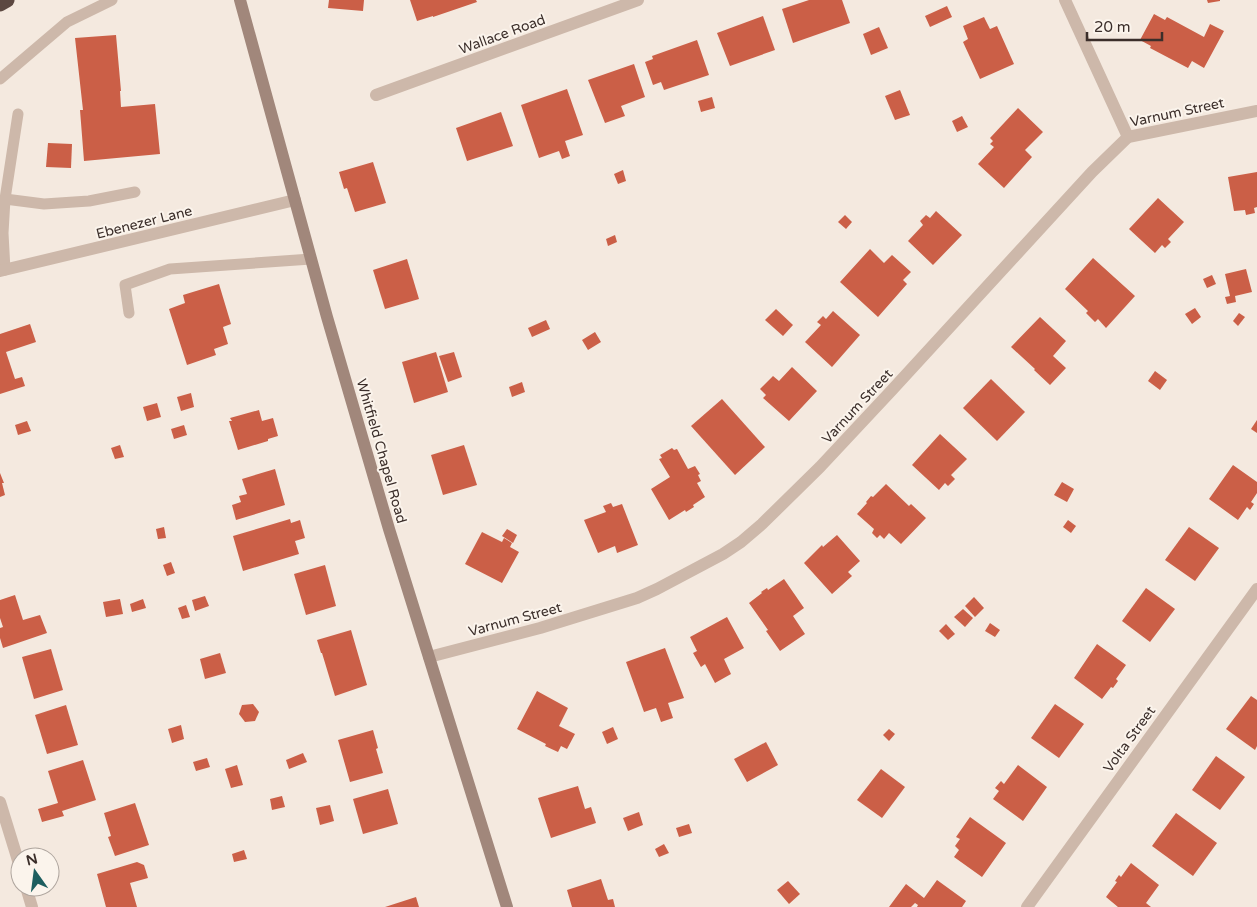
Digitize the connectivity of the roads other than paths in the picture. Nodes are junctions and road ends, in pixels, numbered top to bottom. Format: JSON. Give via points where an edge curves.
{"nodes":[{"id":1,"x":7,"y":0,"type":"edge"},
{"id":2,"x":112,"y":0,"type":"edge"},
{"id":3,"x":240,"y":0,"type":"edge"},
{"id":4,"x":638,"y":0,"type":"edge"},
{"id":5,"x":1065,"y":0,"type":"edge"},
{"id":6,"x":0,"y":4,"type":"edge"},
{"id":7,"x":0,"y":80,"type":"edge"},
{"id":8,"x":376,"y":95,"type":"dead end"},
{"id":9,"x":1257,"y":111,"type":"edge"},
{"id":10,"x":18,"y":114,"type":"dead end"},
{"id":11,"x":1128,"y":137,"type":"junction"},
{"id":12,"x":135,"y":192,"type":"dead end"},
{"id":13,"x":5,"y":199,"type":"junction"},
{"id":14,"x":295,"y":200,"type":"junction"},
{"id":15,"x":311,"y":259,"type":"junction"},
{"id":16,"x":3,"y":271,"type":"edge"},
{"id":17,"x":129,"y":313,"type":"dead end"},
{"id":18,"x":1257,"y":589,"type":"edge"},
{"id":19,"x":429,"y":657,"type":"junction"},
{"id":20,"x":0,"y":802,"type":"edge"},
{"id":21,"x":14,"y":847,"type":"edge"},
{"id":22,"x":507,"y":907,"type":"edge"},
{"id":23,"x":1027,"y":907,"type":"edge"}],
"edges":[{"from":1,"to":6,"type":"highway"},
{"from":2,"to":7,"type":"lane","via":[[67,22]]},
{"from":3,"to":14,"type":"street","name":"Whitfield Chapel Road"},
{"from":4,"to":8,"type":"street","name":"Wallace Road"},
{"from":5,"to":11,"type":"street"},
{"from":9,"to":11,"type":"street","name":"Varnum Street"},
{"from":10,"to":13,"type":"lane"},
{"from":11,"to":19,"type":"street","name":"Varnum Street","via":[[820,467],[741,542],[702,566],[637,598]]},
{"from":12,"to":13,"type":"lane","via":[[89,201],[44,204]]},
{"from":13,"to":16,"type":"lane"},
{"from":14,"to":15,"type":"street","name":"Whitfield Chapel Road"},
{"from":14,"to":16,"type":"street","name":"Ebenezer Lane"},
{"from":15,"to":17,"type":"lane","via":[[170,269],[124,285]]},
{"from":15,"to":19,"type":"street","name":"Whitfield Chapel Road"},
{"from":18,"to":23,"type":"street","name":"Volta Street"},
{"from":19,"to":22,"type":"street","name":"Whitfield Chapel Road"},
{"from":20,"to":21,"type":"street"}]}
